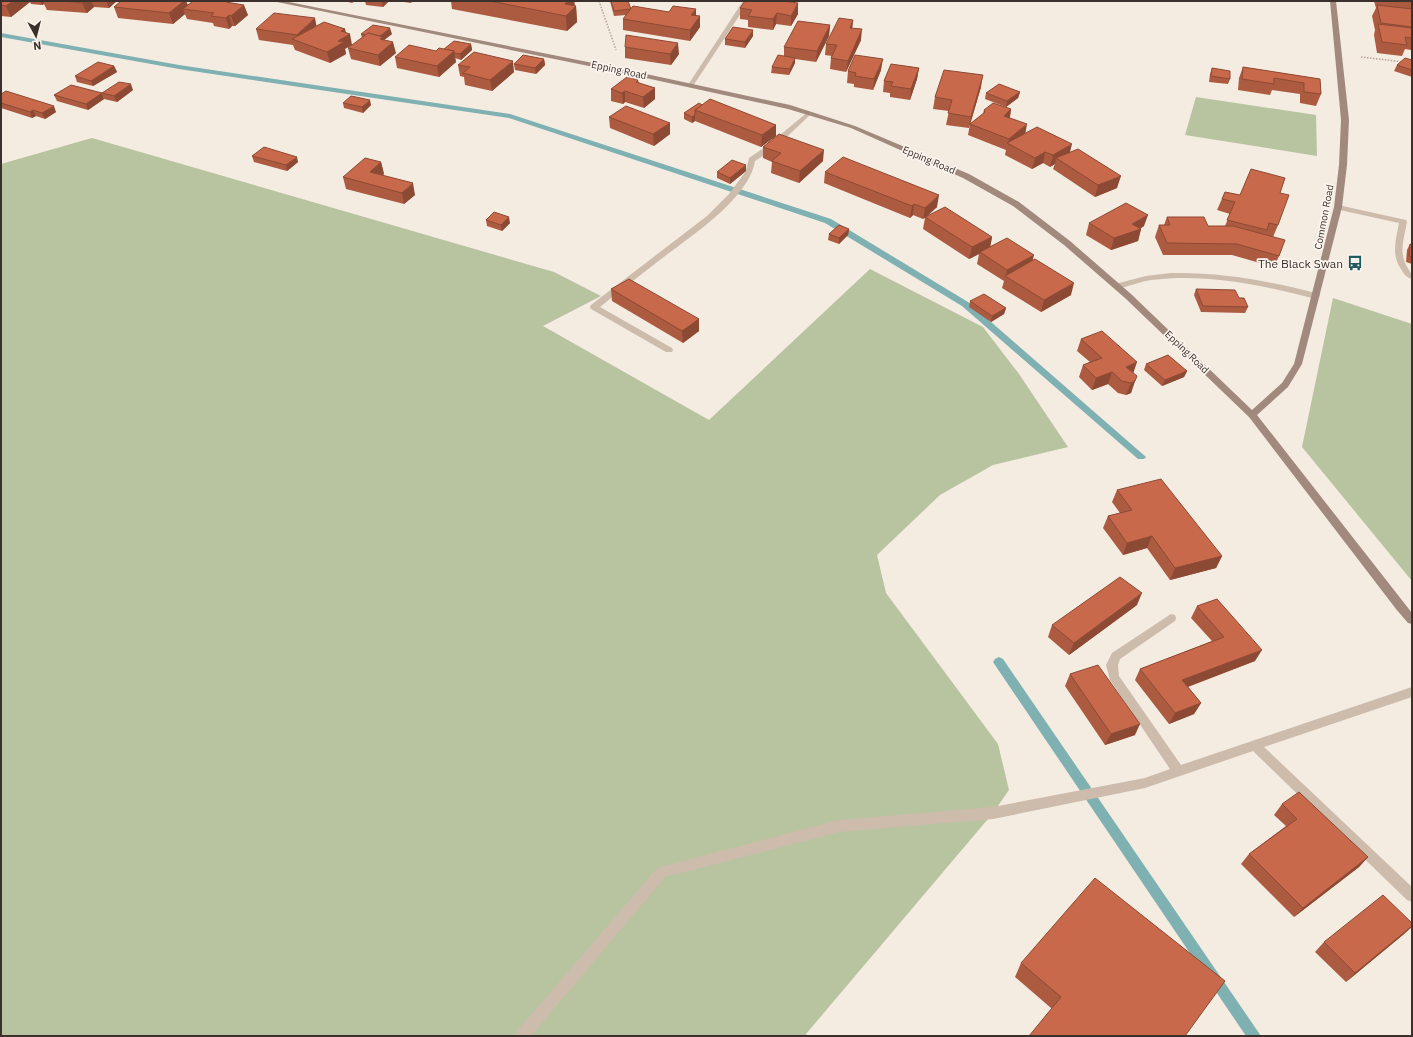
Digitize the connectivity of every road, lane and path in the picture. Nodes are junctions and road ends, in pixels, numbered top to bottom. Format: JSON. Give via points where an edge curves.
{"nodes":[{"id":1,"x":274,"y":1,"type":"edge"},
{"id":2,"x":599,"y":1,"type":"edge"},
{"id":3,"x":746,"y":1,"type":"edge"},
{"id":4,"x":1333,"y":1,"type":"edge"},
{"id":5,"x":284,"y":2,"type":"edge"},
{"id":6,"x":1339,"y":54,"type":"junction"},
{"id":7,"x":1405,"y":62,"type":"edge"},
{"id":8,"x":623,"y":71,"type":"junction"},
{"id":9,"x":691,"y":85,"type":"junction"},
{"id":10,"x":809,"y":113,"type":"junction"},
{"id":11,"x":1338,"y":207,"type":"junction"},
{"id":12,"x":1412,"y":277,"type":"edge"},
{"id":13,"x":1118,"y":286,"type":"junction"},
{"id":14,"x":1316,"y":296,"type":"junction"},
{"id":15,"x":669,"y":350,"type":"dead end"},
{"id":16,"x":1252,"y":415,"type":"junction"},
{"id":17,"x":1171,"y":618,"type":"dead end"},
{"id":18,"x":1412,"y":620,"type":"edge"},
{"id":19,"x":1412,"y":692,"type":"edge"},
{"id":20,"x":1255,"y":746,"type":"junction"},
{"id":21,"x":1178,"y":771,"type":"junction"},
{"id":22,"x":1412,"y":896,"type":"edge"},
{"id":23,"x":522,"y":1036,"type":"edge"}],
"edges":[{"from":1,"to":5,"type":"main road","name":"Epping Road"},
{"from":2,"to":8,"type":"path"},
{"from":3,"to":9,"type":"lane"},
{"from":4,"to":6,"type":"main road","name":"Common Road"},
{"from":5,"to":8,"type":"main road","name":"Epping Road"},
{"from":6,"to":7,"type":"path"},
{"from":6,"to":11,"type":"main road","name":"Common Road","via":[[1345,120]]},
{"from":8,"to":9,"type":"main road","name":"Epping Road"},
{"from":9,"to":10,"type":"main road","name":"Epping Road"},
{"from":10,"to":13,"type":"main road","name":"Epping Road","via":[[853,127],[972,180],[1016,204]]},
{"from":10,"to":15,"type":"lane","via":[[771,147],[752,160],[750,171],[732,196],[710,218],[594,307]]},
{"from":11,"to":12,"type":"lane","via":[[1403,222],[1398,257]]},
{"from":11,"to":14,"type":"main road","name":"Common Road"},
{"from":13,"to":14,"type":"lane","via":[[1150,278],[1210,276],[1271,284]]},
{"from":13,"to":16,"type":"main road","name":"Epping Road"},
{"from":14,"to":16,"type":"main road","name":"Common Road","via":[[1298,364],[1285,385]]},
{"from":16,"to":18,"type":"main road","name":"Epping Road"},
{"from":17,"to":21,"type":"lane","via":[[1116,656],[1112,665],[1114,677]]},
{"from":19,"to":20,"type":"lane"},
{"from":20,"to":21,"type":"lane"},
{"from":20,"to":22,"type":"lane"},
{"from":21,"to":23,"type":"lane","via":[[1145,783],[993,813],[839,826],[661,872]]}]}
